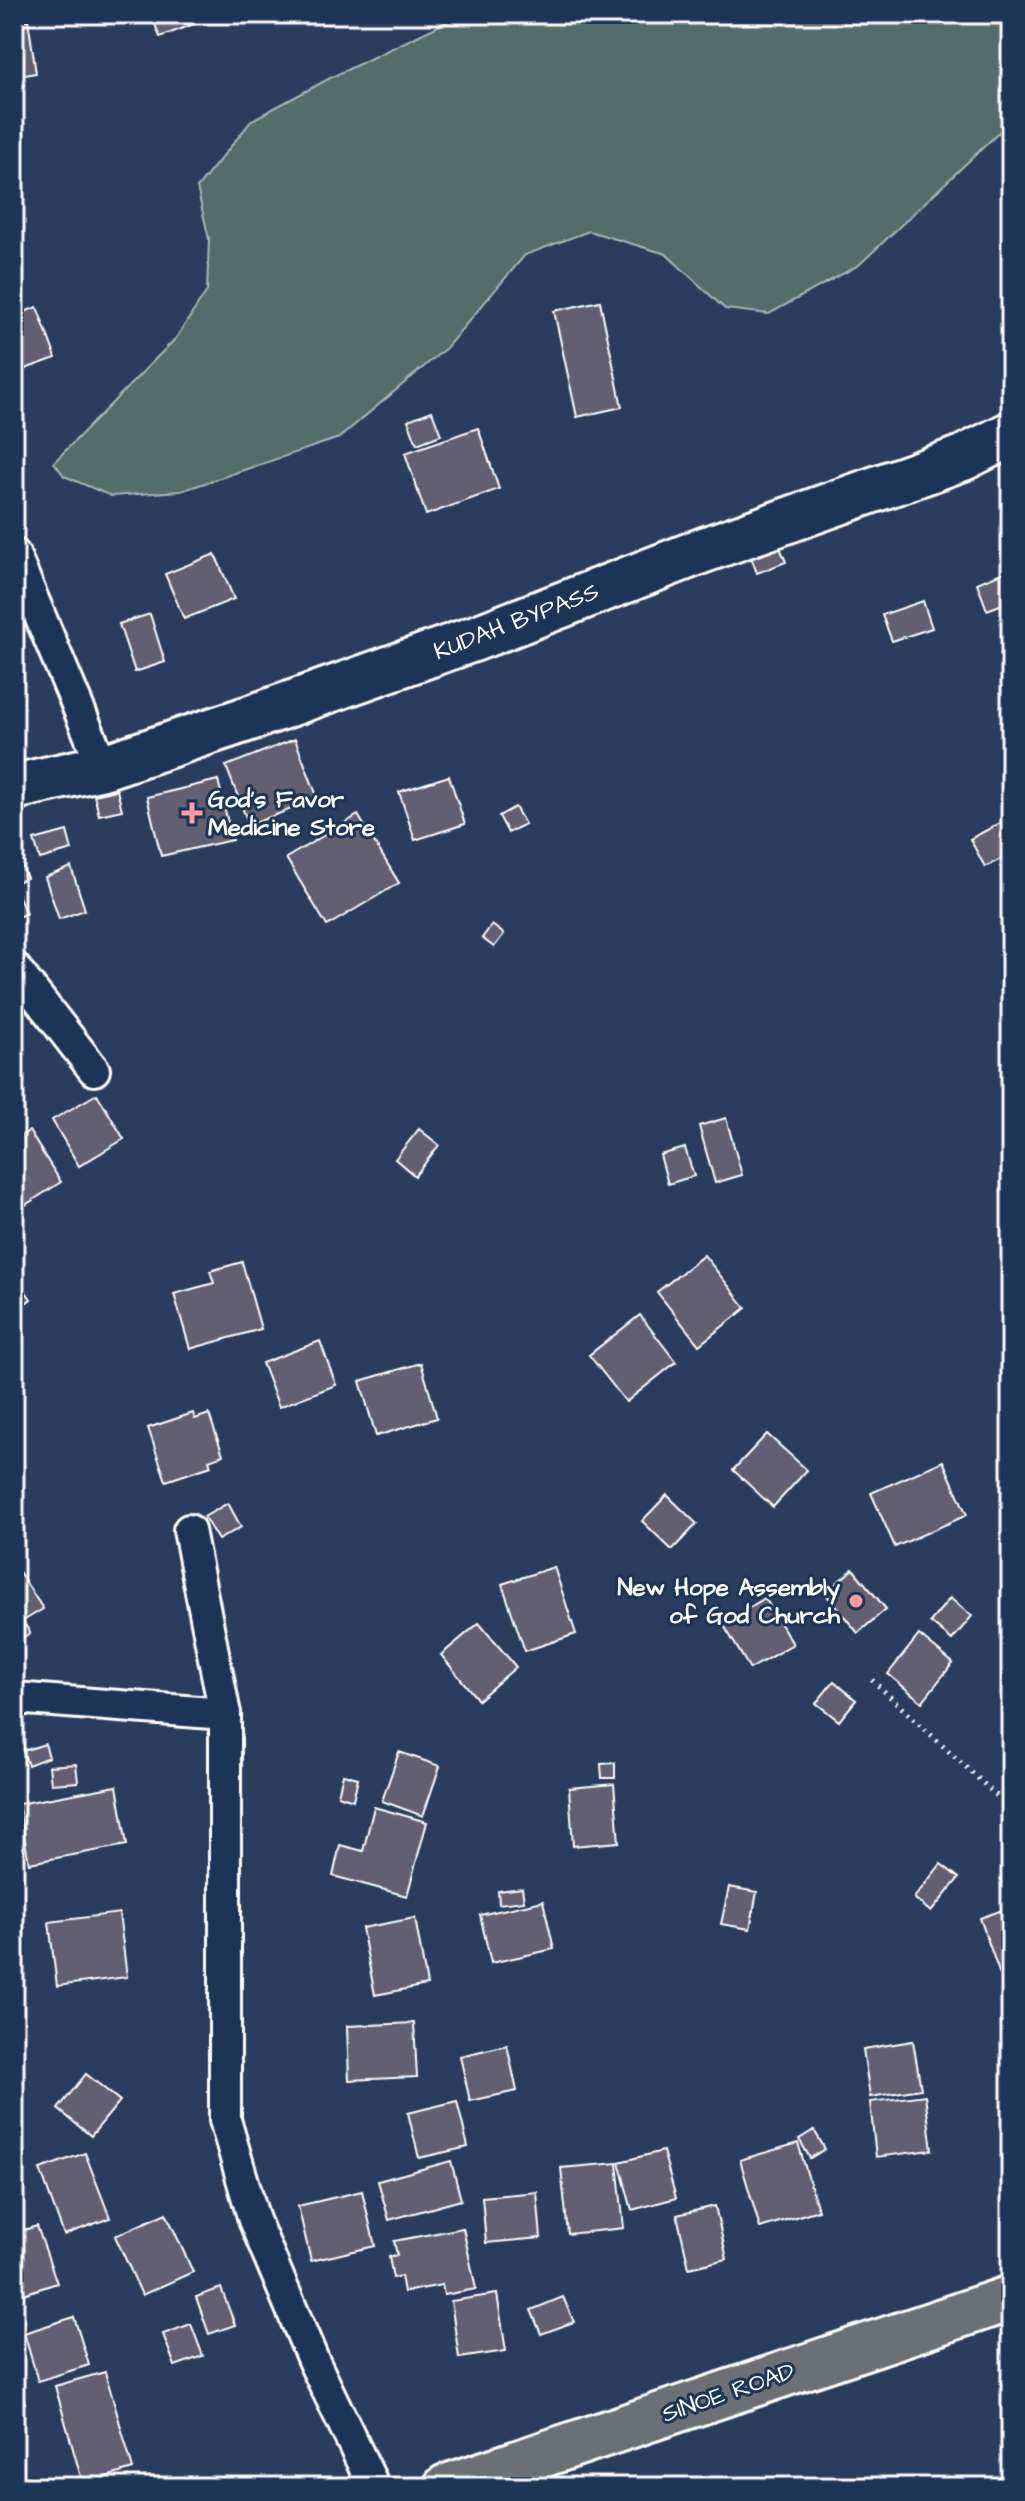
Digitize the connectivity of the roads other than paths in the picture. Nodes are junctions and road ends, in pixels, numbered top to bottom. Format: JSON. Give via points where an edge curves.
{"nodes":[{"id":1,"x":1011,"y":434,"type":"edge"},
{"id":2,"x":14,"y":554,"type":"edge"},
{"id":3,"x":103,"y":767,"type":"junction"},
{"id":4,"x":14,"y":787,"type":"edge"},
{"id":5,"x":14,"y":967,"type":"edge"},
{"id":6,"x":94,"y":1070,"type":"dead end"},
{"id":7,"x":189,"y":1530,"type":"dead end"},
{"id":8,"x":14,"y":1698,"type":"edge"},
{"id":9,"x":225,"y":1714,"type":"junction"},
{"id":10,"x":1011,"y":2298,"type":"edge"},
{"id":11,"x":374,"y":2487,"type":"edge"},
{"id":12,"x":446,"y":2487,"type":"edge"}],
"edges":[{"from":1,"to":3,"type":"street","name":"KUDAH BYPASS","via":[[963,458],[476,638]]},
{"from":2,"to":3,"type":"street"},
{"from":3,"to":4,"type":"street","name":"KUDAH BYPASS"},
{"from":5,"to":6,"type":"street"},
{"from":7,"to":9,"type":"street"},
{"from":8,"to":9,"type":"street"},
{"from":9,"to":11,"type":"street","via":[[225,2120],[254,2220]]},
{"from":10,"to":12,"type":"highway","name":"SINOE ROAD"}]}
